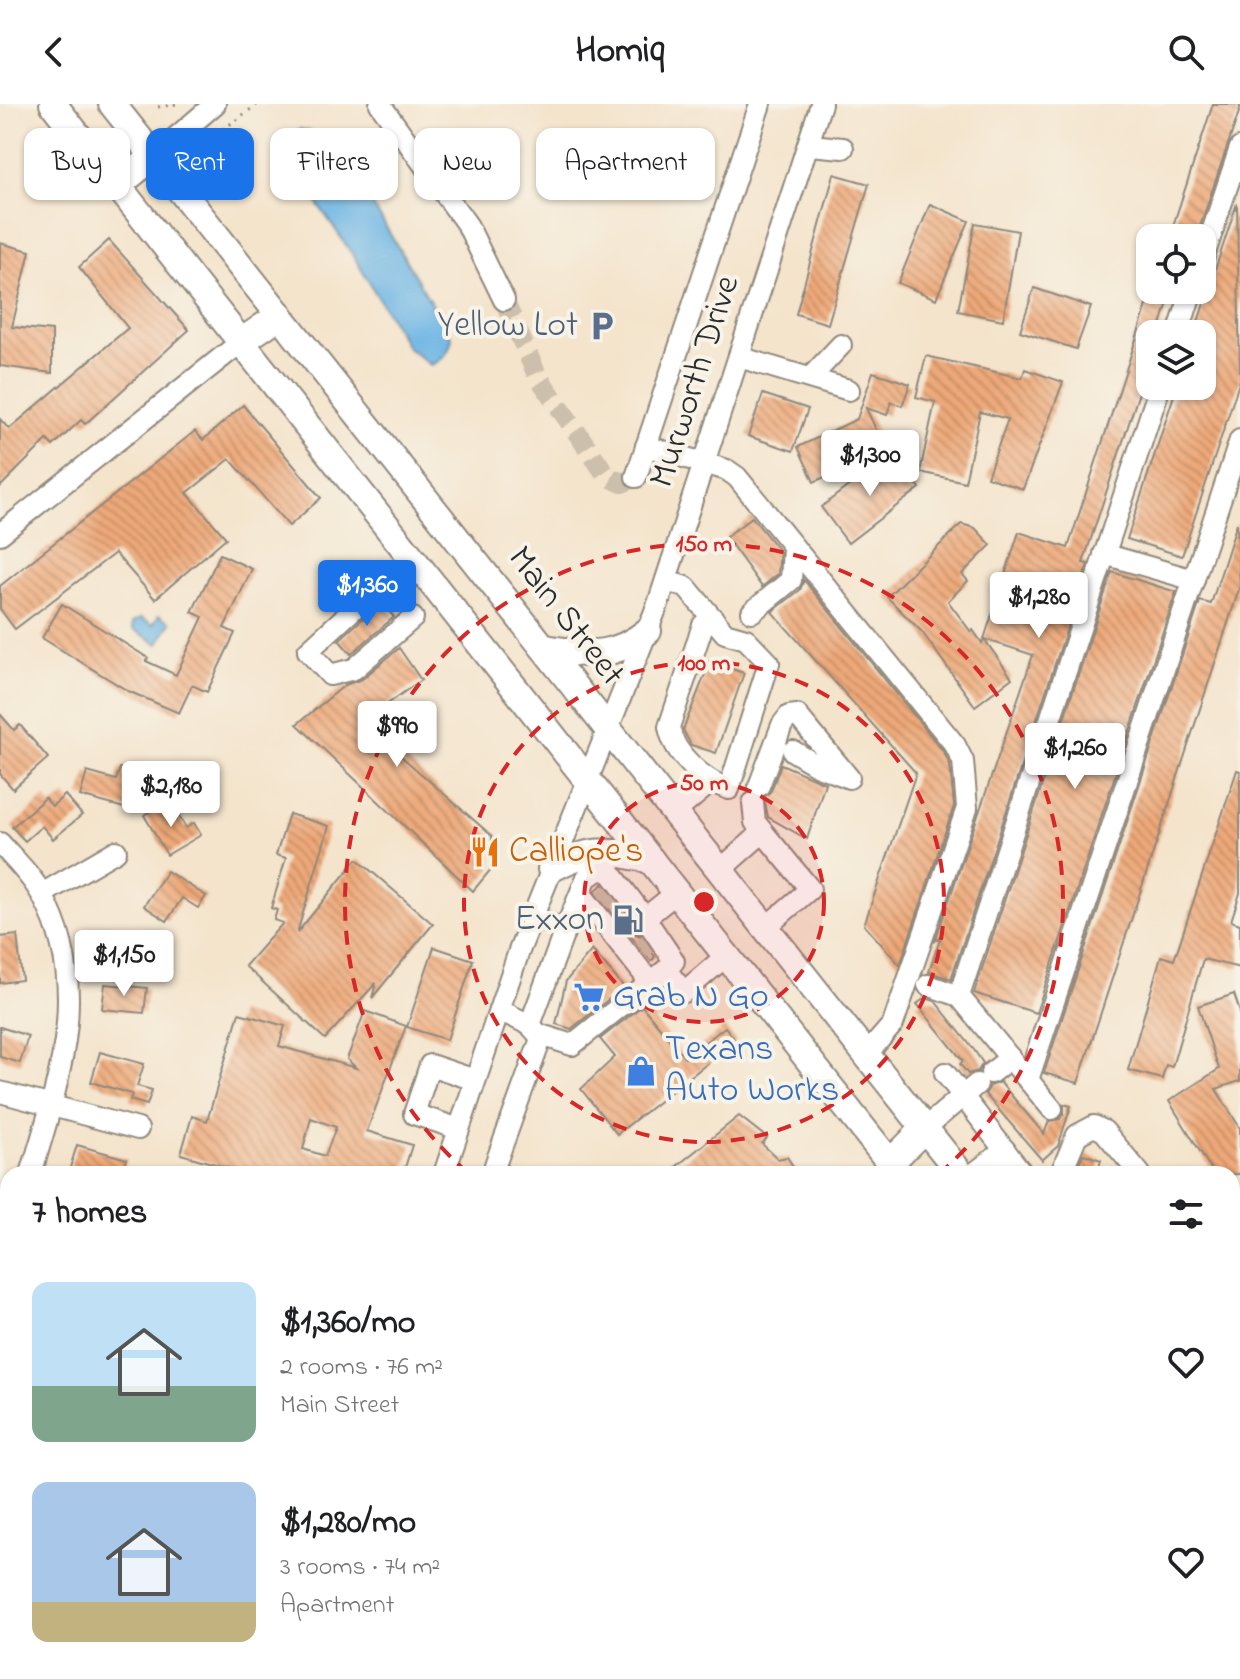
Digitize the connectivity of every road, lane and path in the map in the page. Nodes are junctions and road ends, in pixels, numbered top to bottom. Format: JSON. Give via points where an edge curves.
{"nodes":[{"id":1,"x":53,"y":104,"type":"edge"},
{"id":2,"x":112,"y":104,"type":"edge"},
{"id":3,"x":177,"y":104,"type":"edge"},
{"id":4,"x":215,"y":104,"type":"edge"},
{"id":5,"x":258,"y":104,"type":"edge"},
{"id":6,"x":380,"y":104,"type":"edge"},
{"id":7,"x":760,"y":104,"type":"edge"},
{"id":8,"x":821,"y":104,"type":"edge"},
{"id":9,"x":158,"y":107,"type":"dead end"},
{"id":10,"x":72,"y":128,"type":"edge"},
{"id":11,"x":187,"y":128,"type":"edge"},
{"id":12,"x":225,"y":128,"type":"edge"},
{"id":13,"x":809,"y":145,"type":"junction"},
{"id":14,"x":146,"y":146,"type":"edge"},
{"id":15,"x":843,"y":148,"type":"dead end"},
{"id":16,"x":1240,"y":148,"type":"edge"},
{"id":17,"x":146,"y":162,"type":"edge"},
{"id":18,"x":130,"y":175,"type":"edge"},
{"id":19,"x":128,"y":200,"type":"edge"},
{"id":20,"x":189,"y":200,"type":"edge"},
{"id":21,"x":1215,"y":224,"type":"edge"},
{"id":22,"x":504,"y":300,"type":"tunnel mouth"},
{"id":23,"x":280,"y":315,"type":"junction"},
{"id":24,"x":241,"y":342,"type":"junction"},
{"id":25,"x":841,"y":345,"type":"dead end"},
{"id":26,"x":739,"y":357,"type":"junction"},
{"id":27,"x":810,"y":378,"type":"junction"},
{"id":28,"x":849,"y":390,"type":"dead end"},
{"id":29,"x":1155,"y":400,"type":"edge"},
{"id":30,"x":1240,"y":440,"type":"edge"},
{"id":31,"x":646,"y":446,"type":"junction"},
{"id":32,"x":705,"y":463,"type":"junction"},
{"id":33,"x":636,"y":477,"type":"dead end"},
{"id":34,"x":0,"y":534,"type":"edge"},
{"id":35,"x":793,"y":548,"type":"junction"},
{"id":36,"x":1104,"y":554,"type":"junction"},
{"id":37,"x":1194,"y":580,"type":"junction"},
{"id":38,"x":666,"y":581,"type":"junction"},
{"id":39,"x":383,"y":582,"type":"dead end"},
{"id":40,"x":752,"y":612,"type":"dead end"},
{"id":41,"x":413,"y":618,"type":"dead end"},
{"id":42,"x":713,"y":618,"type":"junction"},
{"id":43,"x":648,"y":631,"type":"junction"},
{"id":44,"x":544,"y":648,"type":"junction"},
{"id":45,"x":763,"y":658,"type":"junction"},
{"id":46,"x":608,"y":729,"type":"junction"},
{"id":47,"x":677,"y":747,"type":"junction"},
{"id":48,"x":793,"y":751,"type":"dead end"},
{"id":49,"x":588,"y":781,"type":"junction"},
{"id":50,"x":710,"y":783,"type":"junction"},
{"id":51,"x":674,"y":813,"type":"junction"},
{"id":52,"x":763,"y":832,"type":"junction"},
{"id":53,"x":0,"y":843,"type":"edge"},
{"id":54,"x":116,"y":851,"type":"dead end"},
{"id":55,"x":651,"y":860,"type":"junction"},
{"id":56,"x":551,"y":869,"type":"junction"},
{"id":57,"x":720,"y":870,"type":"junction"},
{"id":58,"x":676,"y":893,"type":"junction"},
{"id":59,"x":42,"y":894,"type":"junction"},
{"id":60,"x":602,"y":896,"type":"junction"},
{"id":61,"x":532,"y":916,"type":"junction"},
{"id":62,"x":765,"y":928,"type":"junction"},
{"id":63,"x":633,"y":929,"type":"junction"},
{"id":64,"x":565,"y":930,"type":"junction"},
{"id":65,"x":726,"y":956,"type":"junction"},
{"id":66,"x":658,"y":976,"type":"junction"},
{"id":67,"x":928,"y":985,"type":"dead end"},
{"id":68,"x":959,"y":996,"type":"junction"},
{"id":69,"x":499,"y":1010,"type":"junction"},
{"id":70,"x":536,"y":1030,"type":"junction"},
{"id":71,"x":866,"y":1055,"type":"junction"},
{"id":72,"x":1010,"y":1058,"type":"junction"},
{"id":73,"x":945,"y":1073,"type":"dead end"},
{"id":74,"x":475,"y":1080,"type":"junction"},
{"id":75,"x":1028,"y":1080,"type":"junction"},
{"id":76,"x":977,"y":1084,"type":"junction"},
{"id":77,"x":0,"y":1092,"type":"edge"},
{"id":78,"x":51,"y":1106,"type":"junction"},
{"id":79,"x":1052,"y":1109,"type":"dead end"},
{"id":80,"x":925,"y":1128,"type":"junction"},
{"id":81,"x":138,"y":1129,"type":"dead end"},
{"id":82,"x":459,"y":1129,"type":"junction"},
{"id":83,"x":1005,"y":1150,"type":"junction"},
{"id":84,"x":495,"y":1165,"type":"dead end"},
{"id":85,"x":33,"y":1166,"type":"edge"},
{"id":86,"x":447,"y":1166,"type":"edge"},
{"id":87,"x":892,"y":1166,"type":"edge"},
{"id":88,"x":896,"y":1166,"type":"edge"},
{"id":89,"x":955,"y":1166,"type":"edge"},
{"id":90,"x":984,"y":1166,"type":"edge"},
{"id":91,"x":1017,"y":1166,"type":"edge"},
{"id":92,"x":1064,"y":1166,"type":"edge"},
{"id":93,"x":1132,"y":1166,"type":"edge"}],
"edges":[{"from":1,"to":10,"type":"main road"},
{"from":2,"to":14,"type":"main road","name":"Main Street"},
{"from":3,"to":9,"type":"path"},
{"from":4,"to":11,"type":"street"},
{"from":5,"to":12,"type":"path"},
{"from":6,"to":22,"type":"street","via":[[468,226]]},
{"from":7,"to":31,"type":"street"},
{"from":8,"to":13,"type":"street","name":"Murworth Drive"},
{"from":13,"to":15,"type":"street"},
{"from":13,"to":26,"type":"street","name":"Murworth Drive"},
{"from":16,"to":21,"type":"street"},
{"from":17,"to":18,"type":"main road"},
{"from":19,"to":24,"type":"main road"},
{"from":20,"to":23,"type":"main road","name":"Main Street"},
{"from":23,"to":24,"type":"main road"},
{"from":23,"to":44,"type":"main road","name":"Main Street"},
{"from":24,"to":34,"type":"street"},
{"from":24,"to":49,"type":"main road"},
{"from":25,"to":27,"type":"street"},
{"from":26,"to":27,"type":"street"},
{"from":26,"to":32,"type":"street","name":"Murworth Drive"},
{"from":27,"to":28,"type":"street"},
{"from":29,"to":36,"type":"street"},
{"from":30,"to":37,"type":"street"},
{"from":31,"to":32,"type":"street"},
{"from":31,"to":33,"type":"street"},
{"from":32,"to":35,"type":"street","via":[[737,477]]},
{"from":32,"to":38,"type":"street","name":"Murworth Drive"},
{"from":35,"to":40,"type":"street","via":[[791,580]]},
{"from":35,"to":71,"type":"street","via":[[963,761],[967,808],[893,1024]]},
{"from":36,"to":37,"type":"street"},
{"from":36,"to":68,"type":"street"},
{"from":37,"to":75,"type":"street"},
{"from":38,"to":42,"type":"street","via":[[686,587]]},
{"from":38,"to":43,"type":"street","name":"Murworth Drive"},
{"from":39,"to":41,"type":"street","via":[[308,651],[311,658],[330,675],[354,669]]},
{"from":42,"to":45,"type":"street","via":[[725,633],[746,639]]},
{"from":42,"to":47,"type":"street","via":[[703,625],[669,727]]},
{"from":43,"to":44,"type":"main road","via":[[626,649],[607,653]]},
{"from":43,"to":46,"type":"street","name":"Murworth Drive"},
{"from":44,"to":46,"type":"main road","name":"Main Street"},
{"from":45,"to":47,"type":"street","via":[[724,644],[709,648]]},
{"from":45,"to":50,"type":"street","via":[[769,663],[729,789]]},
{"from":46,"to":49,"type":"street","name":"Murworth Drive"},
{"from":46,"to":51,"type":"main road","name":"Main Street"},
{"from":47,"to":50,"type":"street"},
{"from":48,"to":52,"type":"street","via":[[849,778],[797,715],[789,716],[756,795],[755,822]]},
{"from":49,"to":55,"type":"main road"},
{"from":49,"to":56,"type":"street","name":"Murworth Drive"},
{"from":50,"to":51,"type":"street"},
{"from":51,"to":57,"type":"main road","name":"Main Street"},
{"from":52,"to":57,"type":"street"},
{"from":52,"to":62,"type":"street","via":[[810,889]]},
{"from":53,"to":59,"type":"street"},
{"from":54,"to":59,"type":"street"},
{"from":55,"to":56,"type":"main road","via":[[598,850]]},
{"from":55,"to":58,"type":"main road"},
{"from":56,"to":61,"type":"street","name":"Murworth Drive"},
{"from":57,"to":62,"type":"main road","name":"Main Street"},
{"from":58,"to":63,"type":"street"},
{"from":58,"to":65,"type":"main road"},
{"from":59,"to":78,"type":"street","via":[[58,932],[70,989],[68,1042]]},
{"from":60,"to":63,"type":"street"},
{"from":60,"to":63,"type":"street"},
{"from":60,"to":64,"type":"street"},
{"from":61,"to":64,"type":"street"},
{"from":61,"to":69,"type":"street","name":"Murworth Drive"},
{"from":62,"to":71,"type":"main road","name":"Main Street"},
{"from":63,"to":66,"type":"street"},
{"from":63,"to":66,"type":"street","via":[[674,961]]},
{"from":64,"to":70,"type":"street"},
{"from":65,"to":66,"type":"street","via":[[684,992]]},
{"from":65,"to":87,"type":"main road"},
{"from":66,"to":70,"type":"street","via":[[572,1045]]},
{"from":67,"to":68,"type":"street"},
{"from":68,"to":72,"type":"street"},
{"from":69,"to":70,"type":"street"},
{"from":69,"to":74,"type":"street","name":"Murworth Drive"},
{"from":70,"to":84,"type":"street"},
{"from":71,"to":80,"type":"main road","name":"Main Street"},
{"from":72,"to":75,"type":"street"},
{"from":72,"to":76,"type":"street"},
{"from":73,"to":76,"type":"street"},
{"from":74,"to":82,"type":"street","name":"Murworth Drive"},
{"from":74,"to":82,"type":"street","via":[[430,1065],[414,1114]]},
{"from":75,"to":79,"type":"street"},
{"from":76,"to":80,"type":"street"},
{"from":76,"to":83,"type":"street"},
{"from":77,"to":78,"type":"street"},
{"from":78,"to":81,"type":"street"},
{"from":78,"to":85,"type":"street"},
{"from":80,"to":88,"type":"main road"},
{"from":80,"to":89,"type":"main road","name":"Main Street"},
{"from":82,"to":86,"type":"street","name":"Murworth Drive"},
{"from":83,"to":90,"type":"street"},
{"from":83,"to":91,"type":"street"},
{"from":92,"to":93,"type":"street","via":[[1077,1135],[1094,1126]]}]}
